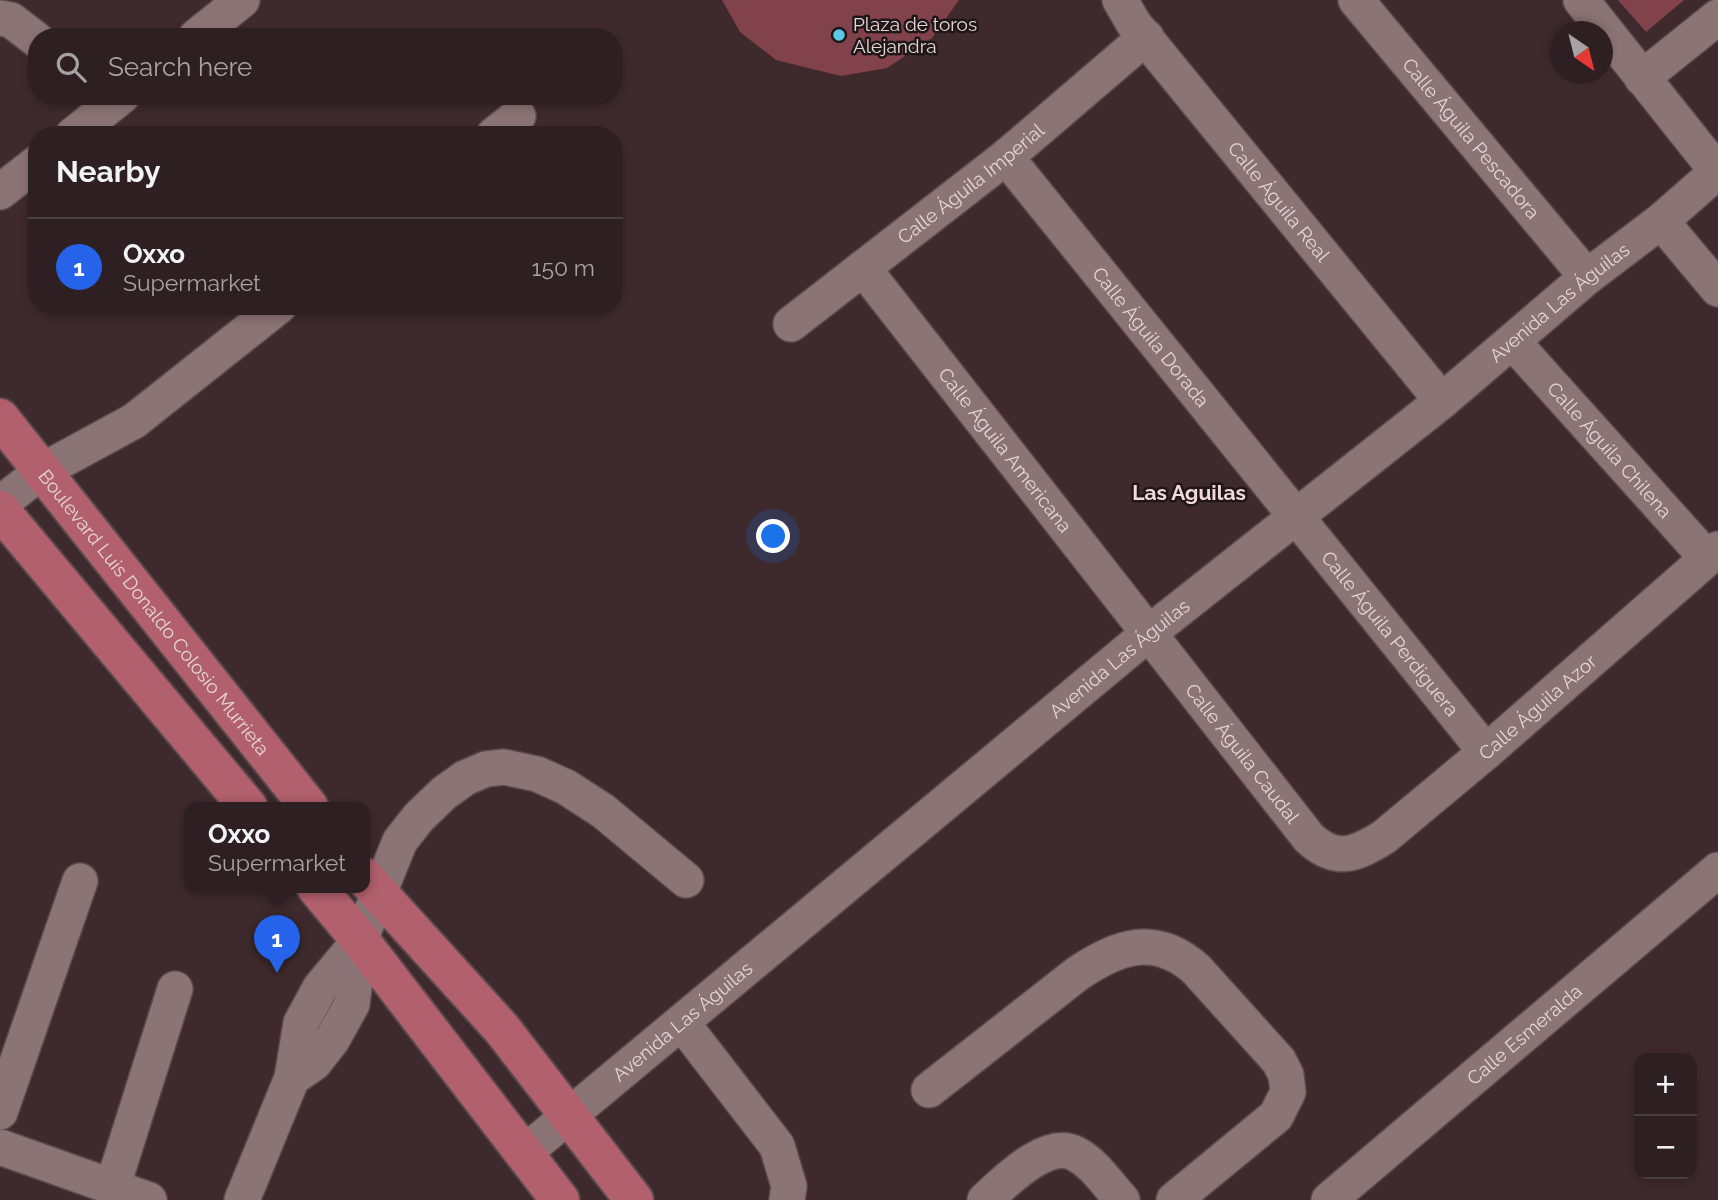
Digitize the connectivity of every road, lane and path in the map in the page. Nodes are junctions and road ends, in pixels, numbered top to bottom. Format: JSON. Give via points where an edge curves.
{"nodes":[{"id":1,"x":242,"y":0,"type":"edge"},
{"id":2,"x":1120,"y":0,"type":"edge"},
{"id":3,"x":1356,"y":0,"type":"edge"},
{"id":4,"x":1581,"y":0,"type":"edge"},
{"id":5,"x":1718,"y":17,"type":"edge"},
{"id":6,"x":0,"y":18,"type":"edge"},
{"id":7,"x":207,"y":28,"type":"edge"},
{"id":8,"x":28,"y":33,"type":"edge"},
{"id":9,"x":1146,"y":37,"type":"junction"},
{"id":10,"x":1643,"y":78,"type":"junction"},
{"id":11,"x":99,"y":105,"type":"edge"},
{"id":12,"x":81,"y":126,"type":"edge"},
{"id":13,"x":1006,"y":157,"type":"junction"},
{"id":14,"x":28,"y":168,"type":"edge"},
{"id":15,"x":1718,"y":171,"type":"edge"},
{"id":16,"x":3,"y":182,"type":"edge"},
{"id":17,"x":1661,"y":221,"type":"junction"},
{"id":18,"x":863,"y":268,"type":"junction"},
{"id":19,"x":1587,"y":277,"type":"junction"},
{"id":20,"x":1718,"y":289,"type":"edge"},
{"id":21,"x":268,"y":315,"type":"edge"},
{"id":22,"x":792,"y":324,"type":"dead end"},
{"id":23,"x":1513,"y":341,"type":"junction"},
{"id":24,"x":1442,"y":401,"type":"junction"},
{"id":25,"x":0,"y":418,"type":"edge"},
{"id":26,"x":43,"y":471,"type":"junction"},
{"id":27,"x":0,"y":504,"type":"edge"},
{"id":28,"x":0,"y":510,"type":"edge"},
{"id":29,"x":1295,"y":517,"type":"junction"},
{"id":30,"x":1712,"y":554,"type":"edge"},
{"id":31,"x":1149,"y":633,"type":"junction"},
{"id":32,"x":1486,"y":752,"type":"junction"},
{"id":33,"x":244,"y":802,"type":"edge"},
{"id":34,"x":305,"y":802,"type":"edge"},
{"id":35,"x":1348,"y":855,"type":"joint"},
{"id":36,"x":1718,"y":870,"type":"edge"},
{"id":37,"x":686,"y":880,"type":"dead end"},
{"id":38,"x":80,"y":881,"type":"dead end"},
{"id":39,"x":371,"y":885,"type":"edge"},
{"id":40,"x":321,"y":893,"type":"edge"},
{"id":41,"x":369,"y":893,"type":"edge"},
{"id":42,"x":360,"y":940,"type":"junction"},
{"id":43,"x":175,"y":989,"type":"dead end"},
{"id":44,"x":682,"y":1023,"type":"junction"},
{"id":45,"x":929,"y":1090,"type":"dead end"},
{"id":46,"x":0,"y":1112,"type":"edge"},
{"id":47,"x":571,"y":1116,"type":"junction"},
{"id":48,"x":0,"y":1147,"type":"edge"},
{"id":49,"x":524,"y":1153,"type":"junction"},
{"id":50,"x":113,"y":1185,"type":"junction"},
{"id":51,"x":149,"y":1200,"type":"edge"},
{"id":52,"x":242,"y":1200,"type":"edge"},
{"id":53,"x":560,"y":1200,"type":"edge"},
{"id":54,"x":634,"y":1200,"type":"edge"},
{"id":55,"x":787,"y":1200,"type":"edge"},
{"id":56,"x":985,"y":1200,"type":"edge"},
{"id":57,"x":1122,"y":1200,"type":"edge"},
{"id":58,"x":1174,"y":1200,"type":"edge"},
{"id":59,"x":1329,"y":1200,"type":"edge"}],
"edges":[{"from":1,"to":7,"type":"street"},
{"from":2,"to":9,"type":"street","name":"Calle Águila Real"},
{"from":3,"to":19,"type":"street","name":"Calle Águila Pescadora"},
{"from":4,"to":10,"type":"street"},
{"from":5,"to":10,"type":"street"},
{"from":6,"to":8,"type":"street"},
{"from":9,"to":13,"type":"street","name":"Calle Águila Imperial"},
{"from":9,"to":24,"type":"street","name":"Calle Águila Real"},
{"from":10,"to":15,"type":"street"},
{"from":11,"to":12,"type":"street"},
{"from":13,"to":18,"type":"street","name":"Calle Águila Imperial"},
{"from":13,"to":29,"type":"street","name":"Calle Águila Dorada"},
{"from":14,"to":16,"type":"street"},
{"from":15,"to":17,"type":"street","name":"Avenida Las Águilas"},
{"from":17,"to":19,"type":"street","name":"Avenida Las Águilas"},
{"from":17,"to":20,"type":"street"},
{"from":18,"to":22,"type":"street","name":"Calle Águila Imperial"},
{"from":18,"to":31,"type":"street","name":"Calle Águila Americana"},
{"from":19,"to":23,"type":"street","name":"Avenida Las Águilas"},
{"from":21,"to":26,"type":"street","via":[[134,421]]},
{"from":23,"to":24,"type":"street","name":"Avenida Las Águilas"},
{"from":23,"to":30,"type":"street","name":"Calle Águila Chilena"},
{"from":24,"to":29,"type":"street","name":"Avenida Las Águilas"},
{"from":25,"to":26,"type":"main road","name":"Boulevard Luis Donaldo Colosio Murrieta"},
{"from":26,"to":27,"type":"street"},
{"from":26,"to":34,"type":"main road","name":"Boulevard Luis Donaldo Colosio Murrieta"},
{"from":28,"to":33,"type":"main road"},
{"from":29,"to":31,"type":"street","name":"Avenida Las Águilas"},
{"from":29,"to":32,"type":"street","name":"Calle Águila Perdiguera"},
{"from":30,"to":32,"type":"street","name":"Calle Águila Azor"},
{"from":31,"to":35,"type":"street","name":"Calle Águila Caudal","via":[[1309,838],[1320,849]]},
{"from":31,"to":44,"type":"street","name":"Avenida Las Águilas"},
{"from":32,"to":35,"type":"street","name":"Calle Águila Azor","via":[[1384,837]]},
{"from":36,"to":59,"type":"street","name":"Calle Esmeralda"},
{"from":37,"to":39,"type":"street","via":[[603,811],[566,787],[504,767],[465,778],[444,793],[419,817]]},
{"from":38,"to":46,"type":"street"},
{"from":39,"to":47,"type":"main road","via":[[502,1029]]},
{"from":40,"to":42,"type":"main road"},
{"from":41,"to":42,"type":"street"},
{"from":42,"to":49,"type":"main road"},
{"from":42,"to":52,"type":"street","via":[[352,1004],[314,1063],[292,1078]]},
{"from":43,"to":50,"type":"street"},
{"from":44,"to":47,"type":"street","name":"Avenida Las Águilas"},
{"from":44,"to":55,"type":"street","via":[[777,1146],[789,1186]]},
{"from":45,"to":58,"type":"street","via":[[1100,958],[1123,949],[1166,949],[1196,969],[1279,1061],[1288,1092],[1276,1116]]},
{"from":47,"to":49,"type":"street","name":"Avenida Las Águilas"},
{"from":47,"to":54,"type":"main road"},
{"from":48,"to":50,"type":"street"},
{"from":49,"to":53,"type":"main road"},
{"from":50,"to":51,"type":"street"},
{"from":56,"to":57,"type":"street","via":[[1030,1163],[1059,1150],[1075,1153],[1093,1167]]}]}
